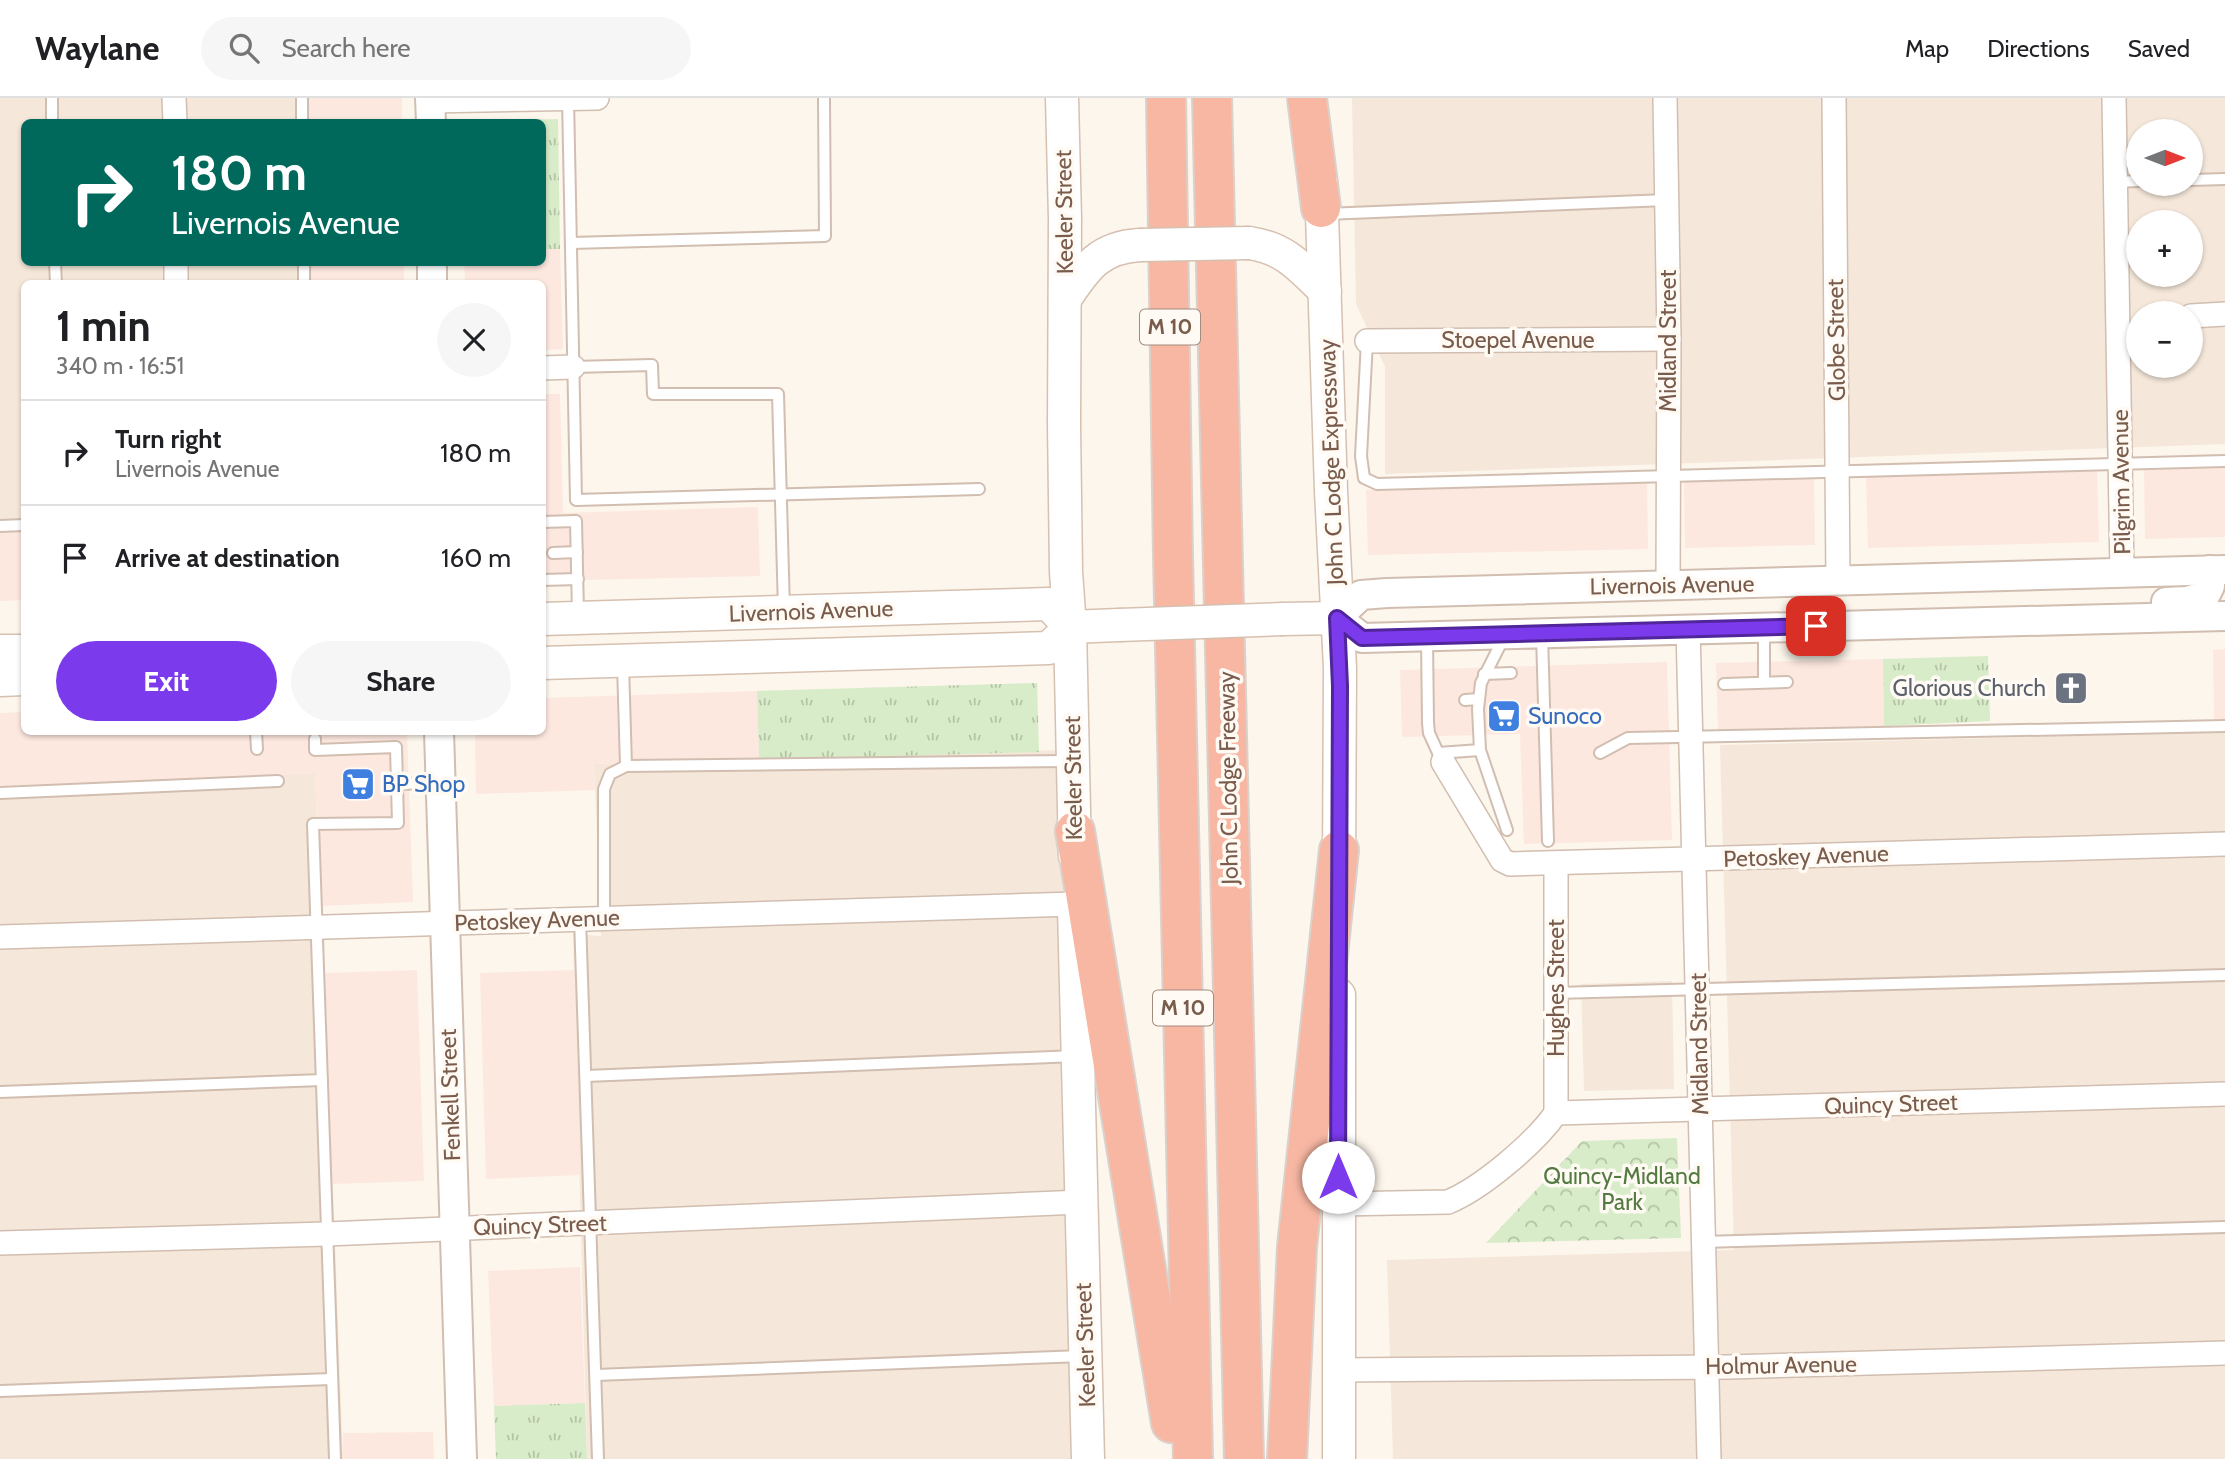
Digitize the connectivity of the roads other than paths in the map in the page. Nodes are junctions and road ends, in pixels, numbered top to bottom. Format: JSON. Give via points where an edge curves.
{"nodes":[{"id":1,"x":52,"y":98,"type":"edge"},
{"id":2,"x":174,"y":98,"type":"edge"},
{"id":3,"x":302,"y":98,"type":"edge"},
{"id":4,"x":568,"y":98,"type":"edge"},
{"id":5,"x":597,"y":98,"type":"edge"},
{"id":6,"x":1062,"y":98,"type":"edge"},
{"id":7,"x":1166,"y":98,"type":"edge"},
{"id":8,"x":1212,"y":98,"type":"edge"},
{"id":9,"x":1307,"y":98,"type":"edge"},
{"id":10,"x":1320,"y":98,"type":"edge"},
{"id":11,"x":1665,"y":98,"type":"edge"},
{"id":12,"x":1834,"y":98,"type":"edge"},
{"id":13,"x":2114,"y":98,"type":"edge"},
{"id":14,"x":824,"y":99,"type":"edge"},
{"id":15,"x":430,"y":107,"type":"edge"},
{"id":16,"x":52,"y":119,"type":"edge"},
{"id":17,"x":174,"y":119,"type":"edge"},
{"id":18,"x":302,"y":119,"type":"edge"},
{"id":19,"x":2126,"y":176,"type":"edge"},
{"id":20,"x":2225,"y":179,"type":"edge"},
{"id":21,"x":2203,"y":180,"type":"edge"},
{"id":22,"x":2127,"y":196,"type":"edge"},
{"id":23,"x":1666,"y":200,"type":"junction"},
{"id":24,"x":1322,"y":211,"type":"junction"},
{"id":25,"x":571,"y":243,"type":"junction"},
{"id":26,"x":1325,"y":291,"type":"junction"},
{"id":27,"x":1065,"y":299,"type":"junction"},
{"id":28,"x":2129,"y":301,"type":"edge"},
{"id":29,"x":2225,"y":314,"type":"edge"},
{"id":30,"x":2203,"y":315,"type":"edge"},
{"id":31,"x":1669,"y":339,"type":"junction"},
{"id":32,"x":1367,"y":341,"type":"joint"},
{"id":33,"x":546,"y":368,"type":"edge"},
{"id":34,"x":573,"y":368,"type":"junction"},
{"id":35,"x":2126,"y":373,"type":"edge"},
{"id":36,"x":2225,"y":461,"type":"edge"},
{"id":37,"x":2121,"y":465,"type":"junction"},
{"id":38,"x":1838,"y":471,"type":"junction"},
{"id":39,"x":1668,"y":476,"type":"junction"},
{"id":40,"x":979,"y":489,"type":"dead end"},
{"id":41,"x":781,"y":496,"type":"junction"},
{"id":42,"x":546,"y":522,"type":"edge"},
{"id":43,"x":21,"y":525,"type":"edge"},
{"id":44,"x":0,"y":526,"type":"edge"},
{"id":45,"x":577,"y":552,"type":"junction"},
{"id":46,"x":553,"y":553,"type":"dead end"},
{"id":47,"x":2218,"y":570,"type":"edge"},
{"id":48,"x":2122,"y":573,"type":"junction"},
{"id":49,"x":578,"y":579,"type":"junction"},
{"id":50,"x":546,"y":580,"type":"edge"},
{"id":51,"x":1838,"y":582,"type":"junction"},
{"id":52,"x":1759,"y":583,"type":"junction"},
{"id":53,"x":1668,"y":584,"type":"junction"},
{"id":54,"x":846,"y":611,"type":"junction"},
{"id":55,"x":784,"y":612,"type":"junction"},
{"id":56,"x":2225,"y":616,"type":"edge"},
{"id":57,"x":578,"y":618,"type":"junction"},
{"id":58,"x":1337,"y":618,"type":"junction"},
{"id":59,"x":546,"y":619,"type":"edge"},
{"id":60,"x":1959,"y":624,"type":"junction"},
{"id":61,"x":1070,"y":626,"type":"junction"},
{"id":62,"x":1764,"y":627,"type":"junction"},
{"id":63,"x":1688,"y":629,"type":"junction"},
{"id":64,"x":1542,"y":633,"type":"junction"},
{"id":65,"x":21,"y":634,"type":"edge"},
{"id":66,"x":0,"y":635,"type":"edge"},
{"id":67,"x":1505,"y":635,"type":"junction"},
{"id":68,"x":1427,"y":636,"type":"junction"},
{"id":69,"x":0,"y":651,"type":"edge"},
{"id":70,"x":21,"y":651,"type":"edge"},
{"id":71,"x":546,"y":660,"type":"edge"},
{"id":72,"x":546,"y":661,"type":"edge"},
{"id":73,"x":623,"y":661,"type":"junction"},
{"id":74,"x":1511,"y":673,"type":"dead end"},
{"id":75,"x":1480,"y":677,"type":"junction"},
{"id":76,"x":21,"y":679,"type":"edge"},
{"id":77,"x":0,"y":680,"type":"edge"},
{"id":78,"x":1427,"y":680,"type":"junction"},
{"id":79,"x":1440,"y":680,"type":"dead end"},
{"id":80,"x":1764,"y":682,"type":"junction"},
{"id":81,"x":1787,"y":682,"type":"dead end"},
{"id":82,"x":1724,"y":684,"type":"dead end"},
{"id":83,"x":1479,"y":699,"type":"junction"},
{"id":84,"x":1440,"y":700,"type":"dead end"},
{"id":85,"x":1465,"y":700,"type":"dead end"},
{"id":86,"x":1427,"y":701,"type":"junction"},
{"id":87,"x":1465,"y":722,"type":"dead end"},
{"id":88,"x":1479,"y":722,"type":"junction"},
{"id":89,"x":1428,"y":723,"type":"junction"},
{"id":90,"x":1441,"y":723,"type":"dead end"},
{"id":91,"x":2225,"y":726,"type":"edge"},
{"id":92,"x":256,"y":735,"type":"edge"},
{"id":93,"x":439,"y":735,"type":"edge"},
{"id":94,"x":1691,"y":737,"type":"junction"},
{"id":95,"x":315,"y":738,"type":"dead end"},
{"id":96,"x":257,"y":749,"type":"dead end"},
{"id":97,"x":1480,"y":750,"type":"junction"},
{"id":98,"x":1600,"y":753,"type":"dead end"},
{"id":99,"x":1440,"y":757,"type":"junction"},
{"id":100,"x":1073,"y":761,"type":"junction"},
{"id":101,"x":626,"y":766,"type":"junction"},
{"id":102,"x":278,"y":781,"type":"dead end"},
{"id":103,"x":441,"y":783,"type":"junction"},
{"id":104,"x":397,"y":784,"type":"junction"},
{"id":105,"x":0,"y":793,"type":"edge"},
{"id":106,"x":1499,"y":806,"type":"junction"},
{"id":107,"x":1478,"y":821,"type":"junction"},
{"id":108,"x":1507,"y":830,"type":"dead end"},
{"id":109,"x":1075,"y":831,"type":"junction"},
{"id":110,"x":1548,"y":841,"type":"dead end"},
{"id":111,"x":2225,"y":844,"type":"edge"},
{"id":112,"x":1339,"y":850,"type":"junction"},
{"id":113,"x":1694,"y":859,"type":"junction"},
{"id":114,"x":1556,"y":863,"type":"junction"},
{"id":115,"x":1074,"y":904,"type":"junction"},
{"id":116,"x":580,"y":918,"type":"junction"},
{"id":117,"x":604,"y":918,"type":"junction"},
{"id":118,"x":446,"y":922,"type":"junction"},
{"id":119,"x":316,"y":926,"type":"junction"},
{"id":120,"x":0,"y":937,"type":"edge"},
{"id":121,"x":2225,"y":975,"type":"edge"},
{"id":122,"x":1697,"y":988,"type":"junction"},
{"id":123,"x":1556,"y":993,"type":"junction"},
{"id":124,"x":1077,"y":1056,"type":"junction"},
{"id":125,"x":586,"y":1076,"type":"junction"},
{"id":126,"x":322,"y":1080,"type":"junction"},
{"id":127,"x":0,"y":1093,"type":"edge"},
{"id":128,"x":2225,"y":1094,"type":"edge"},
{"id":129,"x":1700,"y":1109,"type":"junction"},
{"id":130,"x":1556,"y":1114,"type":"junction"},
{"id":131,"x":1081,"y":1202,"type":"junction"},
{"id":132,"x":1338,"y":1204,"type":"junction"},
{"id":133,"x":590,"y":1223,"type":"junction"},
{"id":134,"x":2225,"y":1227,"type":"edge"},
{"id":135,"x":454,"y":1228,"type":"junction"},
{"id":136,"x":327,"y":1234,"type":"junction"},
{"id":137,"x":1702,"y":1242,"type":"junction"},
{"id":138,"x":0,"y":1243,"type":"edge"},
{"id":139,"x":2225,"y":1353,"type":"edge"},
{"id":140,"x":1085,"y":1356,"type":"junction"},
{"id":141,"x":1706,"y":1366,"type":"junction"},
{"id":142,"x":1338,"y":1370,"type":"junction"},
{"id":143,"x":596,"y":1375,"type":"junction"},
{"id":144,"x":332,"y":1380,"type":"junction"},
{"id":145,"x":0,"y":1391,"type":"edge"},
{"id":146,"x":335,"y":1459,"type":"edge"},
{"id":147,"x":462,"y":1459,"type":"edge"},
{"id":148,"x":598,"y":1459,"type":"edge"},
{"id":149,"x":1088,"y":1459,"type":"edge"},
{"id":150,"x":1174,"y":1459,"type":"edge"},
{"id":151,"x":1193,"y":1459,"type":"edge"},
{"id":152,"x":1244,"y":1459,"type":"edge"},
{"id":153,"x":1287,"y":1459,"type":"edge"},
{"id":154,"x":1339,"y":1459,"type":"edge"},
{"id":155,"x":1709,"y":1459,"type":"edge"}],
"edges":[{"from":1,"to":16,"type":"lane"},
{"from":2,"to":17,"type":"street"},
{"from":3,"to":18,"type":"lane"},
{"from":4,"to":5,"type":"street"},
{"from":4,"to":15,"type":"street"},
{"from":4,"to":25,"type":"lane"},
{"from":6,"to":27,"type":"main road","name":"Keeler Street"},
{"from":7,"to":151,"type":"highway","number":"M 10"},
{"from":8,"to":152,"type":"highway","name":"John C Lodge Freeway","number":"M 10"},
{"from":9,"to":24,"type":"highway"},
{"from":10,"to":24,"type":"main road","name":"John C Lodge Expressway"},
{"from":11,"to":23,"type":"street","name":"Midland Street"},
{"from":12,"to":38,"type":"street","name":"Globe Street"},
{"from":13,"to":19,"type":"street","name":"Pilgrim Avenue"},
{"from":14,"to":25,"type":"lane","via":[[825,236]]},
{"from":20,"to":21,"type":"lane"},
{"from":22,"to":28,"type":"street","name":"Pilgrim Avenue"},
{"from":23,"to":24,"type":"lane"},
{"from":23,"to":31,"type":"street","name":"Midland Street"},
{"from":24,"to":26,"type":"main road","name":"John C Lodge Expressway"},
{"from":25,"to":34,"type":"lane"},
{"from":26,"to":27,"type":"main road","bridge":true,"via":[[1282,252],[1267,246],[1140,245],[1107,251]]},
{"from":26,"to":58,"type":"main road","name":"John C Lodge Expressway"},
{"from":27,"to":61,"type":"main road","name":"Keeler Street"},
{"from":29,"to":30,"type":"street"},
{"from":31,"to":32,"type":"street","name":"Stoepel Avenue"},
{"from":31,"to":39,"type":"street","name":"Midland Street"},
{"from":32,"to":39,"type":"lane","via":[[1361,456],[1364,478],[1377,484]]},
{"from":33,"to":34,"type":"street"},
{"from":34,"to":41,"type":"lane","via":[[652,365],[653,394],[778,394]]},
{"from":34,"to":41,"type":"lane","via":[[576,500]]},
{"from":35,"to":37,"type":"street","name":"Pilgrim Avenue"},
{"from":36,"to":37,"type":"lane"},
{"from":37,"to":38,"type":"lane"},
{"from":37,"to":48,"type":"street","name":"Pilgrim Avenue"},
{"from":38,"to":39,"type":"lane"},
{"from":38,"to":51,"type":"street","name":"Globe Street"},
{"from":39,"to":53,"type":"street","name":"Midland Street"},
{"from":40,"to":41,"type":"lane"},
{"from":41,"to":55,"type":"lane"},
{"from":42,"to":45,"type":"lane","via":[[576,521]]},
{"from":43,"to":44,"type":"lane"},
{"from":45,"to":46,"type":"lane"},
{"from":45,"to":49,"type":"lane"},
{"from":47,"to":48,"type":"street","name":"Livernois Avenue"},
{"from":47,"to":60,"type":"street","via":[[2208,592],[2199,599],[2040,605]]},
{"from":48,"to":51,"type":"street","name":"Livernois Avenue"},
{"from":49,"to":50,"type":"lane"},
{"from":49,"to":57,"type":"lane"},
{"from":51,"to":52,"type":"street","name":"Livernois Avenue"},
{"from":52,"to":53,"type":"street","name":"Livernois Avenue"},
{"from":52,"to":67,"type":"street","via":[[1680,601],[1524,606],[1510,618]]},
{"from":53,"to":58,"type":"street","name":"Livernois Avenue","via":[[1361,595]]},
{"from":54,"to":55,"type":"main road","name":"Livernois Avenue"},
{"from":54,"to":61,"type":"main road","name":"Livernois Avenue","via":[[1049,604]]},
{"from":54,"to":71,"type":"main road","via":[[845,634],[833,639],[595,646]]},
{"from":55,"to":57,"type":"main road","name":"Livernois Avenue"},
{"from":56,"to":60,"type":"street","name":"Livernois Avenue"},
{"from":57,"to":59,"type":"main road","name":"Livernois Avenue"},
{"from":58,"to":61,"type":"main road","bridge":true},
{"from":58,"to":68,"type":"street","name":"Livernois Avenue","via":[[1362,638]]},
{"from":58,"to":112,"type":"main road","name":"John C Lodge Expressway"},
{"from":60,"to":62,"type":"street","name":"Livernois Avenue"},
{"from":61,"to":73,"type":"main road","name":"Livernois Avenue","via":[[1049,648]]},
{"from":61,"to":100,"type":"main road","name":"Keeler Street"},
{"from":62,"to":63,"type":"street","name":"Livernois Avenue"},
{"from":62,"to":80,"type":"lane"},
{"from":63,"to":64,"type":"street","name":"Livernois Avenue"},
{"from":63,"to":94,"type":"street","name":"Midland Street"},
{"from":64,"to":67,"type":"street","name":"Livernois Avenue"},
{"from":64,"to":110,"type":"lane"},
{"from":65,"to":66,"type":"main road"},
{"from":67,"to":68,"type":"street","name":"Livernois Avenue"},
{"from":67,"to":75,"type":"lane"},
{"from":68,"to":78,"type":"lane"},
{"from":69,"to":70,"type":"main road"},
{"from":72,"to":73,"type":"main road","name":"Livernois Avenue"},
{"from":73,"to":101,"type":"lane"},
{"from":74,"to":75,"type":"lane"},
{"from":75,"to":83,"type":"lane"},
{"from":76,"to":77,"type":"main road"},
{"from":78,"to":79,"type":"lane"},
{"from":78,"to":86,"type":"lane"},
{"from":80,"to":81,"type":"lane"},
{"from":80,"to":82,"type":"lane"},
{"from":83,"to":85,"type":"lane"},
{"from":83,"to":88,"type":"lane"},
{"from":84,"to":86,"type":"lane"},
{"from":86,"to":89,"type":"lane"},
{"from":87,"to":88,"type":"lane"},
{"from":88,"to":97,"type":"lane"},
{"from":89,"to":90,"type":"lane"},
{"from":89,"to":99,"type":"lane"},
{"from":91,"to":94,"type":"lane"},
{"from":92,"to":96,"type":"lane"},
{"from":93,"to":103,"type":"street","name":"Fenkell Street"},
{"from":94,"to":98,"type":"lane","via":[[1628,738]]},
{"from":94,"to":113,"type":"street","name":"Midland Street"},
{"from":95,"to":104,"type":"lane","via":[[315,750],[376,742],[396,747]]},
{"from":97,"to":99,"type":"lane"},
{"from":97,"to":106,"type":"lane"},
{"from":99,"to":107,"type":"street","name":"Petoskey Avenue"},
{"from":100,"to":101,"type":"lane"},
{"from":100,"to":109,"type":"main road","name":"Keeler Street"},
{"from":101,"to":117,"type":"lane","via":[[610,774],[604,789]]},
{"from":102,"to":105,"type":"lane"},
{"from":103,"to":104,"type":"lane"},
{"from":103,"to":118,"type":"street","name":"Fenkell Street"},
{"from":104,"to":119,"type":"lane","via":[[398,823],[313,824]]},
{"from":106,"to":107,"type":"lane"},
{"from":106,"to":108,"type":"lane"},
{"from":107,"to":114,"type":"street","name":"Petoskey Avenue","via":[[1502,860],[1510,864]]},
{"from":109,"to":115,"type":"main road","name":"Keeler Street"},
{"from":109,"to":150,"type":"highway","via":[[1167,1392]]},
{"from":111,"to":113,"type":"street","name":"Petoskey Avenue"},
{"from":112,"to":132,"type":"main road","name":"John C Lodge Expressway"},
{"from":112,"to":153,"type":"highway","via":[[1297,1247]]},
{"from":113,"to":114,"type":"street","name":"Petoskey Avenue"},
{"from":113,"to":122,"type":"street","name":"Midland Street"},
{"from":114,"to":123,"type":"street","name":"Hughes Street"},
{"from":115,"to":117,"type":"street","name":"Petoskey Avenue"},
{"from":115,"to":124,"type":"main road","name":"Keeler Street"},
{"from":116,"to":117,"type":"street","name":"Petoskey Avenue"},
{"from":116,"to":118,"type":"street","name":"Petoskey Avenue"},
{"from":116,"to":125,"type":"lane"},
{"from":118,"to":119,"type":"street","name":"Petoskey Avenue"},
{"from":118,"to":135,"type":"street","name":"Fenkell Street"},
{"from":119,"to":120,"type":"street","name":"Petoskey Avenue"},
{"from":119,"to":126,"type":"lane"},
{"from":121,"to":122,"type":"lane"},
{"from":122,"to":123,"type":"lane"},
{"from":122,"to":129,"type":"street","name":"Midland Street"},
{"from":123,"to":130,"type":"street","name":"Hughes Street"},
{"from":124,"to":125,"type":"lane"},
{"from":124,"to":131,"type":"main road","name":"Keeler Street"},
{"from":125,"to":133,"type":"lane"},
{"from":126,"to":127,"type":"lane"},
{"from":126,"to":136,"type":"lane"},
{"from":128,"to":129,"type":"street","name":"Quincy Street"},
{"from":129,"to":130,"type":"street","name":"Quincy Street"},
{"from":129,"to":137,"type":"street","name":"Midland Street"},
{"from":130,"to":132,"type":"street","via":[[1516,1154],[1456,1199]]},
{"from":131,"to":133,"type":"street","name":"Quincy Street"},
{"from":131,"to":140,"type":"main road","name":"Keeler Street"},
{"from":132,"to":142,"type":"main road","name":"John C Lodge Expressway"},
{"from":133,"to":135,"type":"street","name":"Quincy Street"},
{"from":133,"to":143,"type":"lane"},
{"from":134,"to":137,"type":"lane"},
{"from":135,"to":136,"type":"street","name":"Quincy Street"},
{"from":135,"to":147,"type":"street","name":"Fenkell Street"},
{"from":136,"to":138,"type":"street","name":"Quincy Street"},
{"from":136,"to":144,"type":"lane"},
{"from":137,"to":141,"type":"street","name":"Midland Street"},
{"from":139,"to":141,"type":"street","name":"Holmur Avenue"},
{"from":140,"to":143,"type":"lane"},
{"from":140,"to":149,"type":"main road","name":"Keeler Street"},
{"from":141,"to":142,"type":"street","name":"Holmur Avenue"},
{"from":141,"to":155,"type":"street","name":"Midland Street"},
{"from":142,"to":154,"type":"main road","name":"John C Lodge Expressway"},
{"from":143,"to":148,"type":"lane"},
{"from":144,"to":145,"type":"lane"},
{"from":144,"to":146,"type":"lane"}]}
